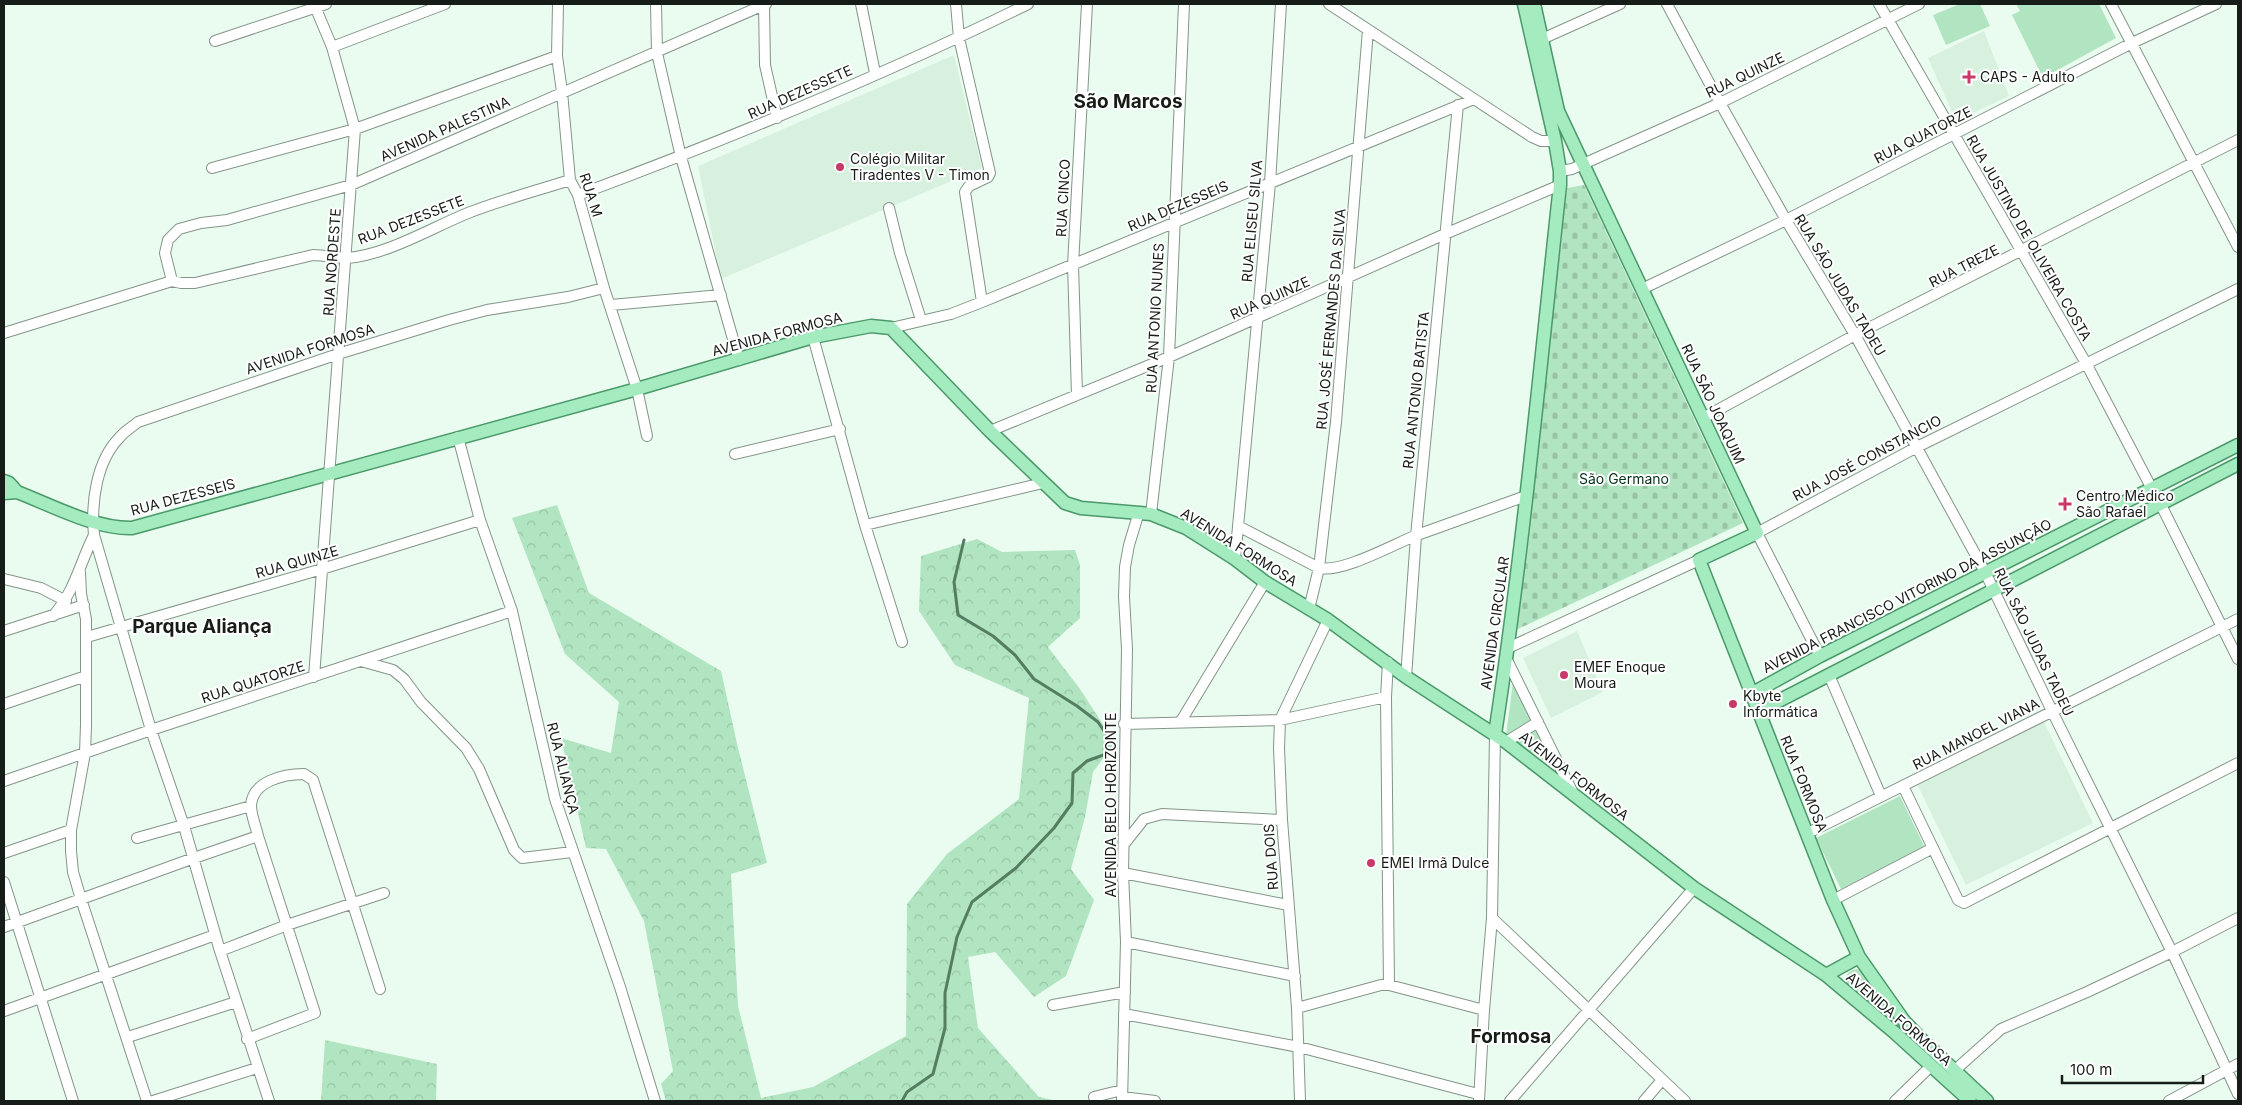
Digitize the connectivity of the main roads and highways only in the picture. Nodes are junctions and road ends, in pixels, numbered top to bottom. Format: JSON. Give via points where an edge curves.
{"nodes":[{"id":1,"x":1524,"y":4,"type":"edge"},
{"id":2,"x":1534,"y":4,"type":"edge"},
{"id":3,"x":2238,"y":446,"type":"edge"},
{"id":4,"x":2238,"y":464,"type":"edge"},
{"id":5,"x":330,"y":472,"type":"joint"},
{"id":6,"x":4,"y":481,"type":"edge"},
{"id":7,"x":10,"y":492,"type":"edge"},
{"id":8,"x":1757,"y":533,"type":"joint"},
{"id":9,"x":1699,"y":560,"type":"joint"},
{"id":10,"x":1751,"y":694,"type":"junction"},
{"id":11,"x":1759,"y":711,"type":"junction"},
{"id":12,"x":1495,"y":734,"type":"junction"},
{"id":13,"x":1848,"y":936,"type":"joint"},
{"id":14,"x":1859,"y":957,"type":"junction"},
{"id":15,"x":1826,"y":975,"type":"junction"},
{"id":16,"x":1904,"y":1021,"type":"junction"},
{"id":17,"x":1894,"y":1032,"type":"junction"},
{"id":18,"x":1970,"y":1101,"type":"edge"},
{"id":19,"x":1988,"y":1101,"type":"edge"}],
"edges":[{"from":1,"to":12,"type":"main road","name":"AVENIDA CIRCULAR","via":[[1555,142],[1560,185],[1526,496]]},
{"from":2,"to":8,"type":"main road","name":"RUA SÃO JOAQUIM","via":[[1558,111]]},
{"from":3,"to":10,"type":"main road","name":"AVENIDA FRANCISCO VITORINO DA ASSUNÇÃO","via":[[1820,656]]},
{"from":4,"to":11,"type":"main road"},
{"from":5,"to":7,"type":"main road","name":"RUA DEZESSEIS","via":[[143,526],[125,528],[93,521]]},
{"from":5,"to":12,"type":"main road","name":"AVENIDA FORMOSA","via":[[813,338],[871,326],[891,328],[1059,499],[1073,506],[1145,513],[1186,528]]},
{"from":6,"to":7,"type":"main road","name":"RUA DEZESSEIS","via":[[9,482]]},
{"from":8,"to":9,"type":"main road","name":"RUA JOSÉ CONSTANCIO"},
{"from":9,"to":10,"type":"main road","name":"RUA FORMOSA"},
{"from":10,"to":11,"type":"main road","name":"RUA FORMOSA"},
{"from":11,"to":13,"type":"main road","name":"RUA FORMOSA"},
{"from":12,"to":15,"type":"main road","name":"AVENIDA FORMOSA","via":[[1694,888]]},
{"from":13,"to":14,"type":"main road","name":"AVENIDA FORMOSA"},
{"from":14,"to":15,"type":"main road"},
{"from":14,"to":16,"type":"main road","name":"AVENIDA FORMOSA"},
{"from":15,"to":17,"type":"main road","name":"AVENIDA FORMOSA"},
{"from":16,"to":17,"type":"main road"},
{"from":16,"to":19,"type":"main road","name":"AVENIDA FORMOSA"},
{"from":17,"to":18,"type":"main road","name":"AVENIDA FORMOSA"}]}
